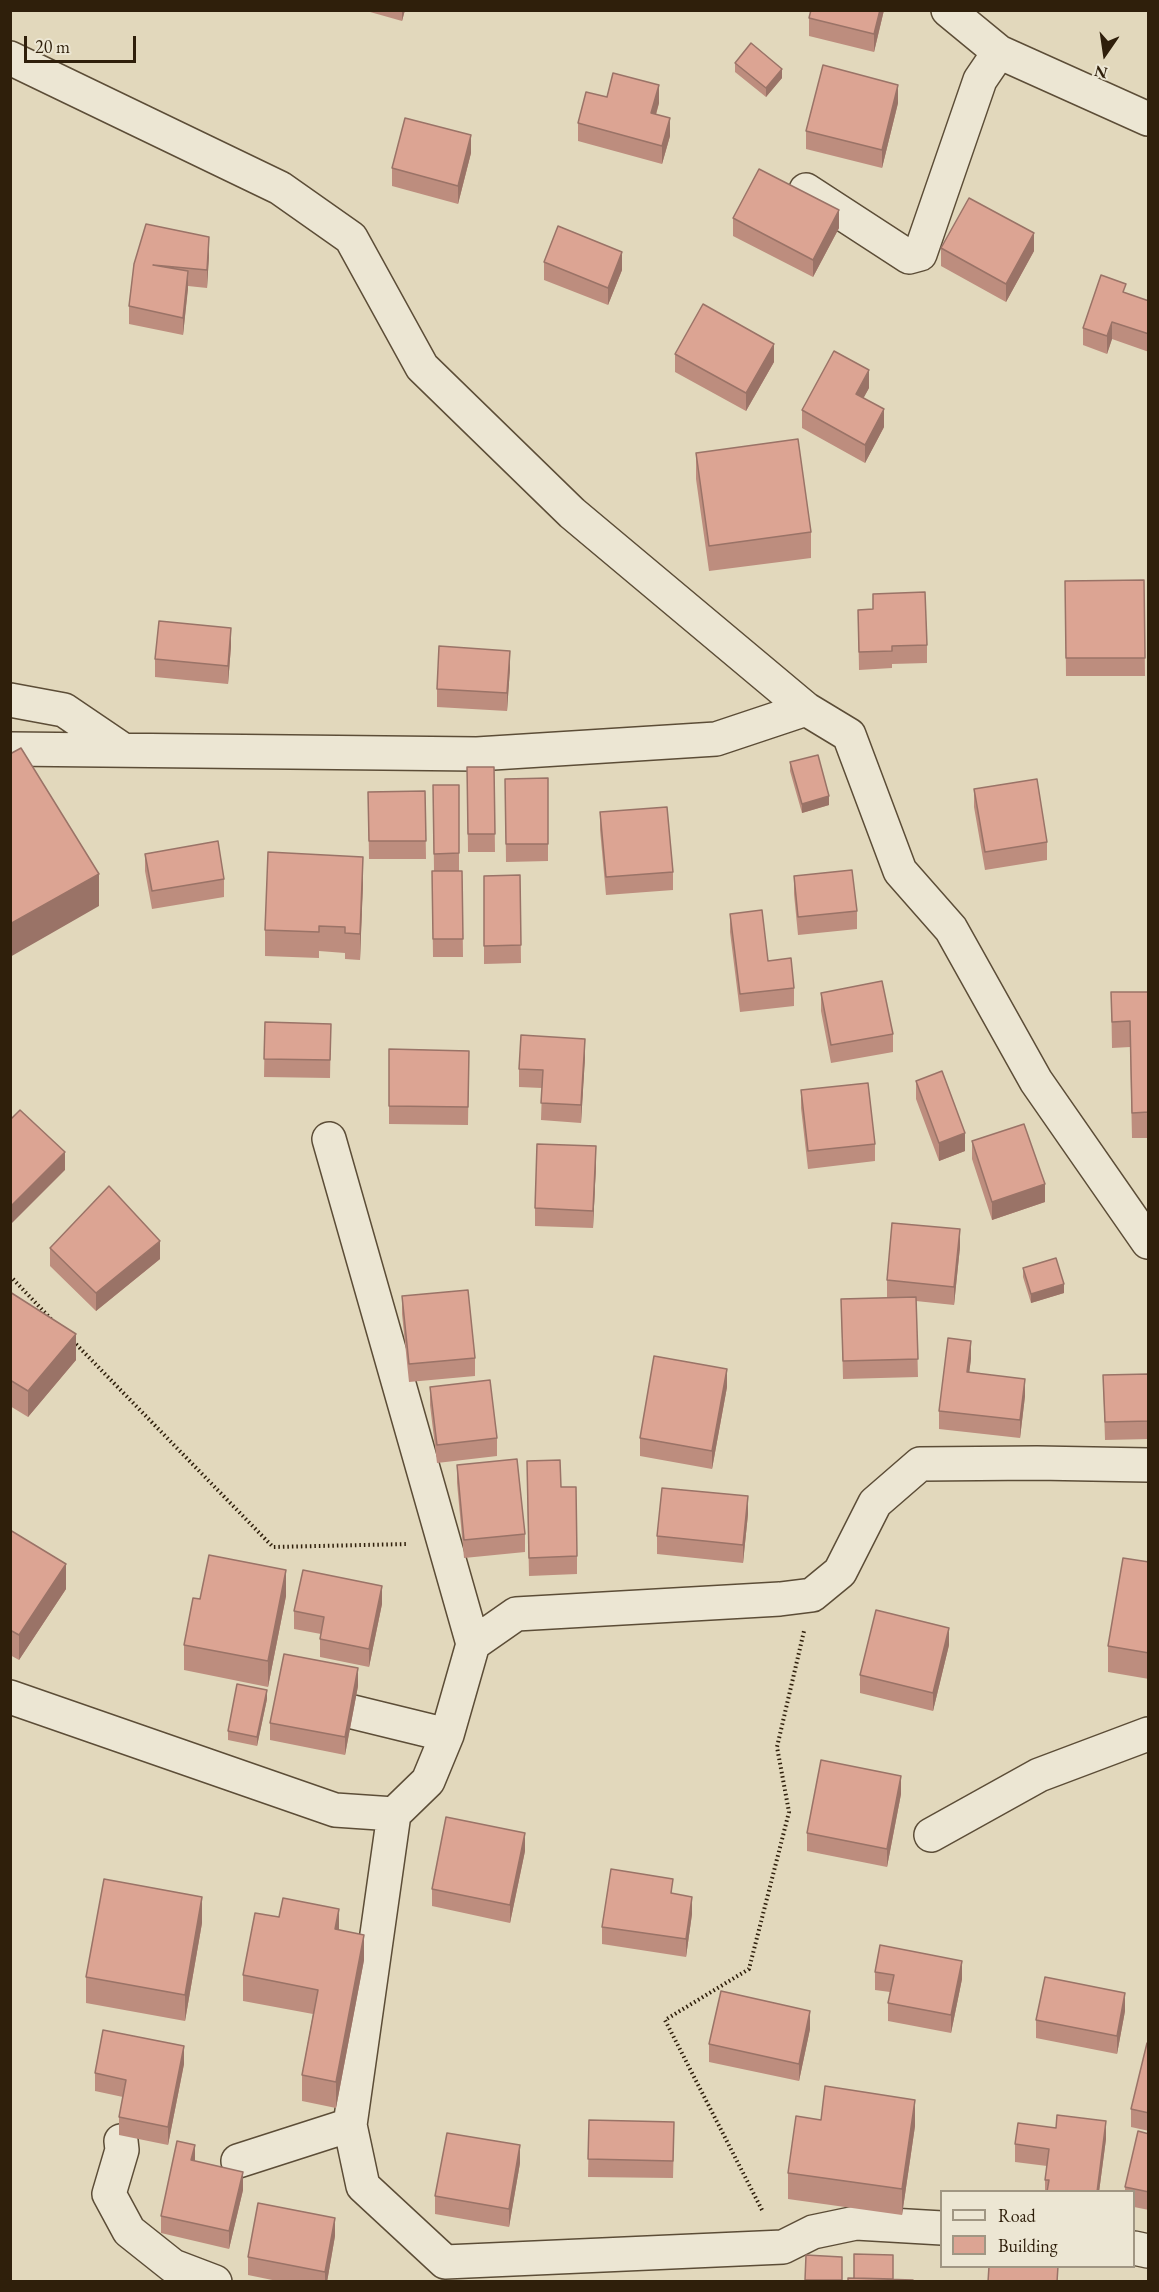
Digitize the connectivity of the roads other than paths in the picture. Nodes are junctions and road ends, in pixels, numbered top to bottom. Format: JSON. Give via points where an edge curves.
{"nodes":[{"id":1,"x":948,"y":10,"type":"edge"},
{"id":2,"x":999,"y":52,"type":"junction"},
{"id":3,"x":10,"y":58,"type":"edge"},
{"id":4,"x":1149,"y":119,"type":"edge"},
{"id":5,"x":806,"y":190,"type":"edge"},
{"id":6,"x":10,"y":700,"type":"edge"},
{"id":7,"x":806,"y":708,"type":"junction"},
{"id":8,"x":10,"y":749,"type":"edge"},
{"id":9,"x":123,"y":750,"type":"junction"},
{"id":10,"x":329,"y":1138,"type":"dead end"},
{"id":11,"x":1149,"y":1242,"type":"edge"},
{"id":12,"x":1149,"y":1465,"type":"edge"},
{"id":13,"x":473,"y":1644,"type":"junction"},
{"id":14,"x":10,"y":1697,"type":"edge"},
{"id":15,"x":353,"y":1712,"type":"edge"},
{"id":16,"x":1149,"y":1734,"type":"edge"},
{"id":17,"x":447,"y":1735,"type":"junction"},
{"id":18,"x":394,"y":1814,"type":"junction"},
{"id":19,"x":931,"y":1835,"type":"dead end"},
{"id":20,"x":350,"y":2125,"type":"junction"},
{"id":21,"x":121,"y":2141,"type":"dead end"},
{"id":22,"x":238,"y":2161,"type":"dead end"},
{"id":23,"x":940,"y":2228,"type":"edge"},
{"id":24,"x":215,"y":2282,"type":"edge"}],
"edges":[{"from":1,"to":2,"type":"street"},
{"from":2,"to":4,"type":"street"},
{"from":2,"to":5,"type":"street","via":[[980,80],[920,254],[909,257]]},
{"from":3,"to":7,"type":"street","via":[[280,188],[351,238],[422,368],[572,513]]},
{"from":6,"to":9,"type":"street","via":[[64,710]]},
{"from":7,"to":9,"type":"street","via":[[716,739],[692,741],[477,754]]},
{"from":7,"to":11,"type":"street","via":[[849,735],[900,871],[951,929],[1036,1081]]},
{"from":8,"to":9,"type":"street"},
{"from":10,"to":13,"type":"street"},
{"from":12,"to":13,"type":"street","via":[[920,1464],[875,1503],[840,1572],[812,1595],[516,1614]]},
{"from":13,"to":17,"type":"street"},
{"from":14,"to":18,"type":"street","via":[[335,1810]]},
{"from":15,"to":17,"type":"street"},
{"from":16,"to":19,"type":"street","via":[[1039,1775]]},
{"from":17,"to":18,"type":"street","via":[[428,1781]]},
{"from":18,"to":20,"type":"street"},
{"from":20,"to":22,"type":"street"},
{"from":20,"to":23,"type":"street","via":[[363,2186],[445,2262],[783,2247],[813,2232],[856,2223]]},
{"from":21,"to":24,"type":"street","via":[[109,2194],[129,2230],[173,2266]]}]}
